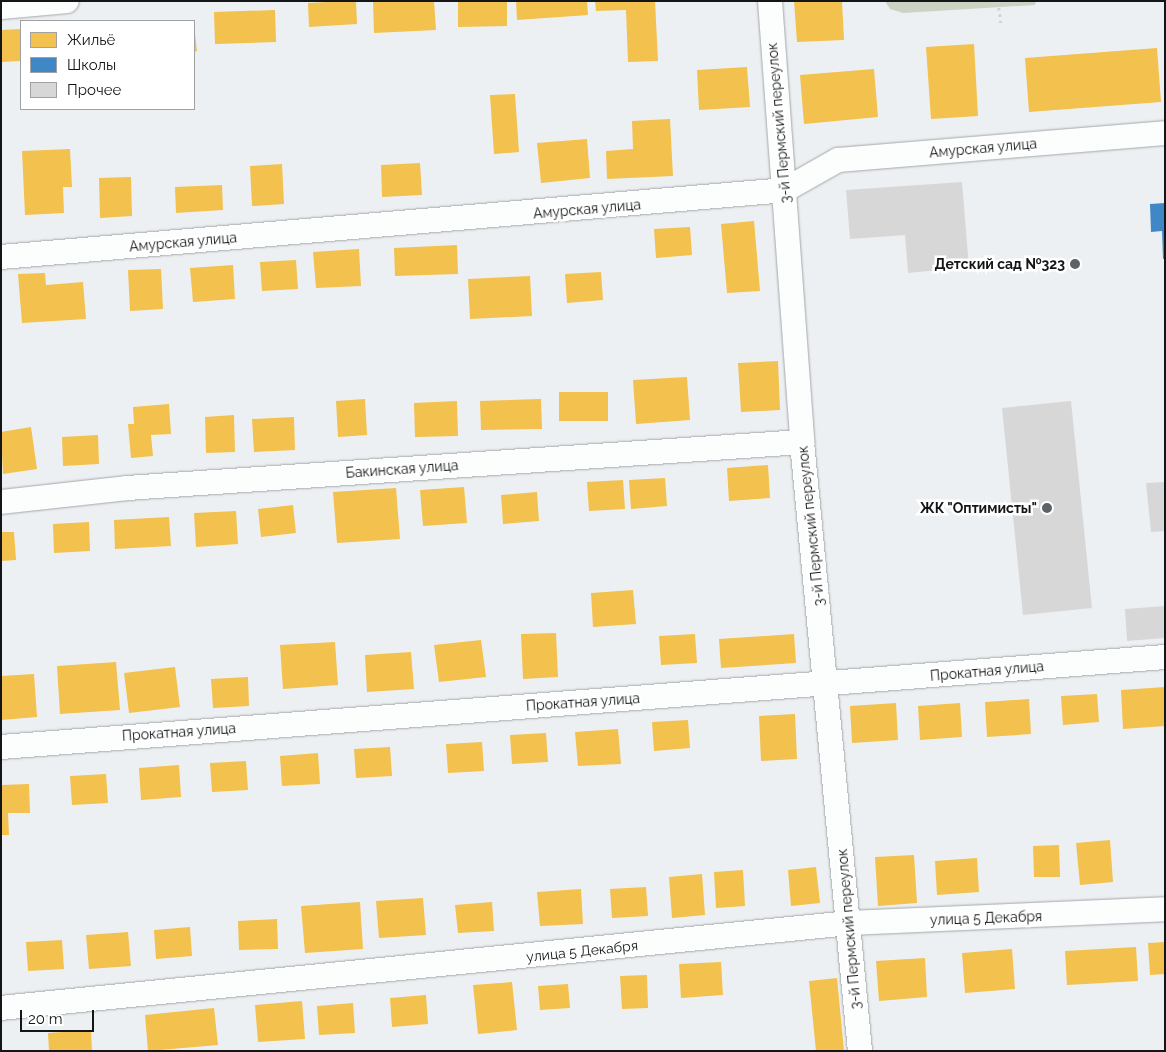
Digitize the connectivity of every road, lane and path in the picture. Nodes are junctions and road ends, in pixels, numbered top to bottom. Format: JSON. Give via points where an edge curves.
{"nodes":[{"id":1,"x":66,"y":1,"type":"edge"},
{"id":2,"x":770,"y":1,"type":"edge"},
{"id":3,"x":998,"y":1,"type":"edge"},
{"id":4,"x":1,"y":7,"type":"edge"},
{"id":5,"x":1001,"y":24,"type":"dead end"},
{"id":6,"x":1165,"y":132,"type":"edge"},
{"id":7,"x":785,"y":190,"type":"junction"},
{"id":8,"x":1,"y":258,"type":"edge"},
{"id":9,"x":802,"y":442,"type":"junction"},
{"id":10,"x":1,"y":502,"type":"edge"},
{"id":11,"x":1165,"y":657,"type":"edge"},
{"id":12,"x":826,"y":684,"type":"junction"},
{"id":13,"x":1,"y":746,"type":"edge"},
{"id":14,"x":1165,"y":909,"type":"edge"},
{"id":15,"x":849,"y":923,"type":"junction"},
{"id":16,"x":1,"y":1008,"type":"edge"},
{"id":17,"x":860,"y":1051,"type":"edge"}],
"edges":[{"from":1,"to":4,"type":"street"},
{"from":2,"to":7,"type":"street","name":"3-й Пермский переулок"},
{"from":3,"to":5,"type":"path"},
{"from":6,"to":7,"type":"street","name":"Амурская улица","via":[[838,160]]},
{"from":7,"to":8,"type":"street","name":"Амурская улица"},
{"from":7,"to":9,"type":"street","name":"3-й Пермский переулок"},
{"from":9,"to":10,"type":"street","name":"Бакинская улица","via":[[127,488]]},
{"from":9,"to":12,"type":"street","name":"3-й Пермский переулок"},
{"from":11,"to":12,"type":"street","name":"Прокатная улица"},
{"from":12,"to":13,"type":"street","name":"Прокатная улица"},
{"from":12,"to":15,"type":"street","name":"3-й Пермский переулок"},
{"from":14,"to":15,"type":"street","name":"улица 5 Декабря"},
{"from":15,"to":16,"type":"street","name":"улица 5 Декабря"},
{"from":15,"to":17,"type":"street","name":"3-й Пермский переулок"}]}
